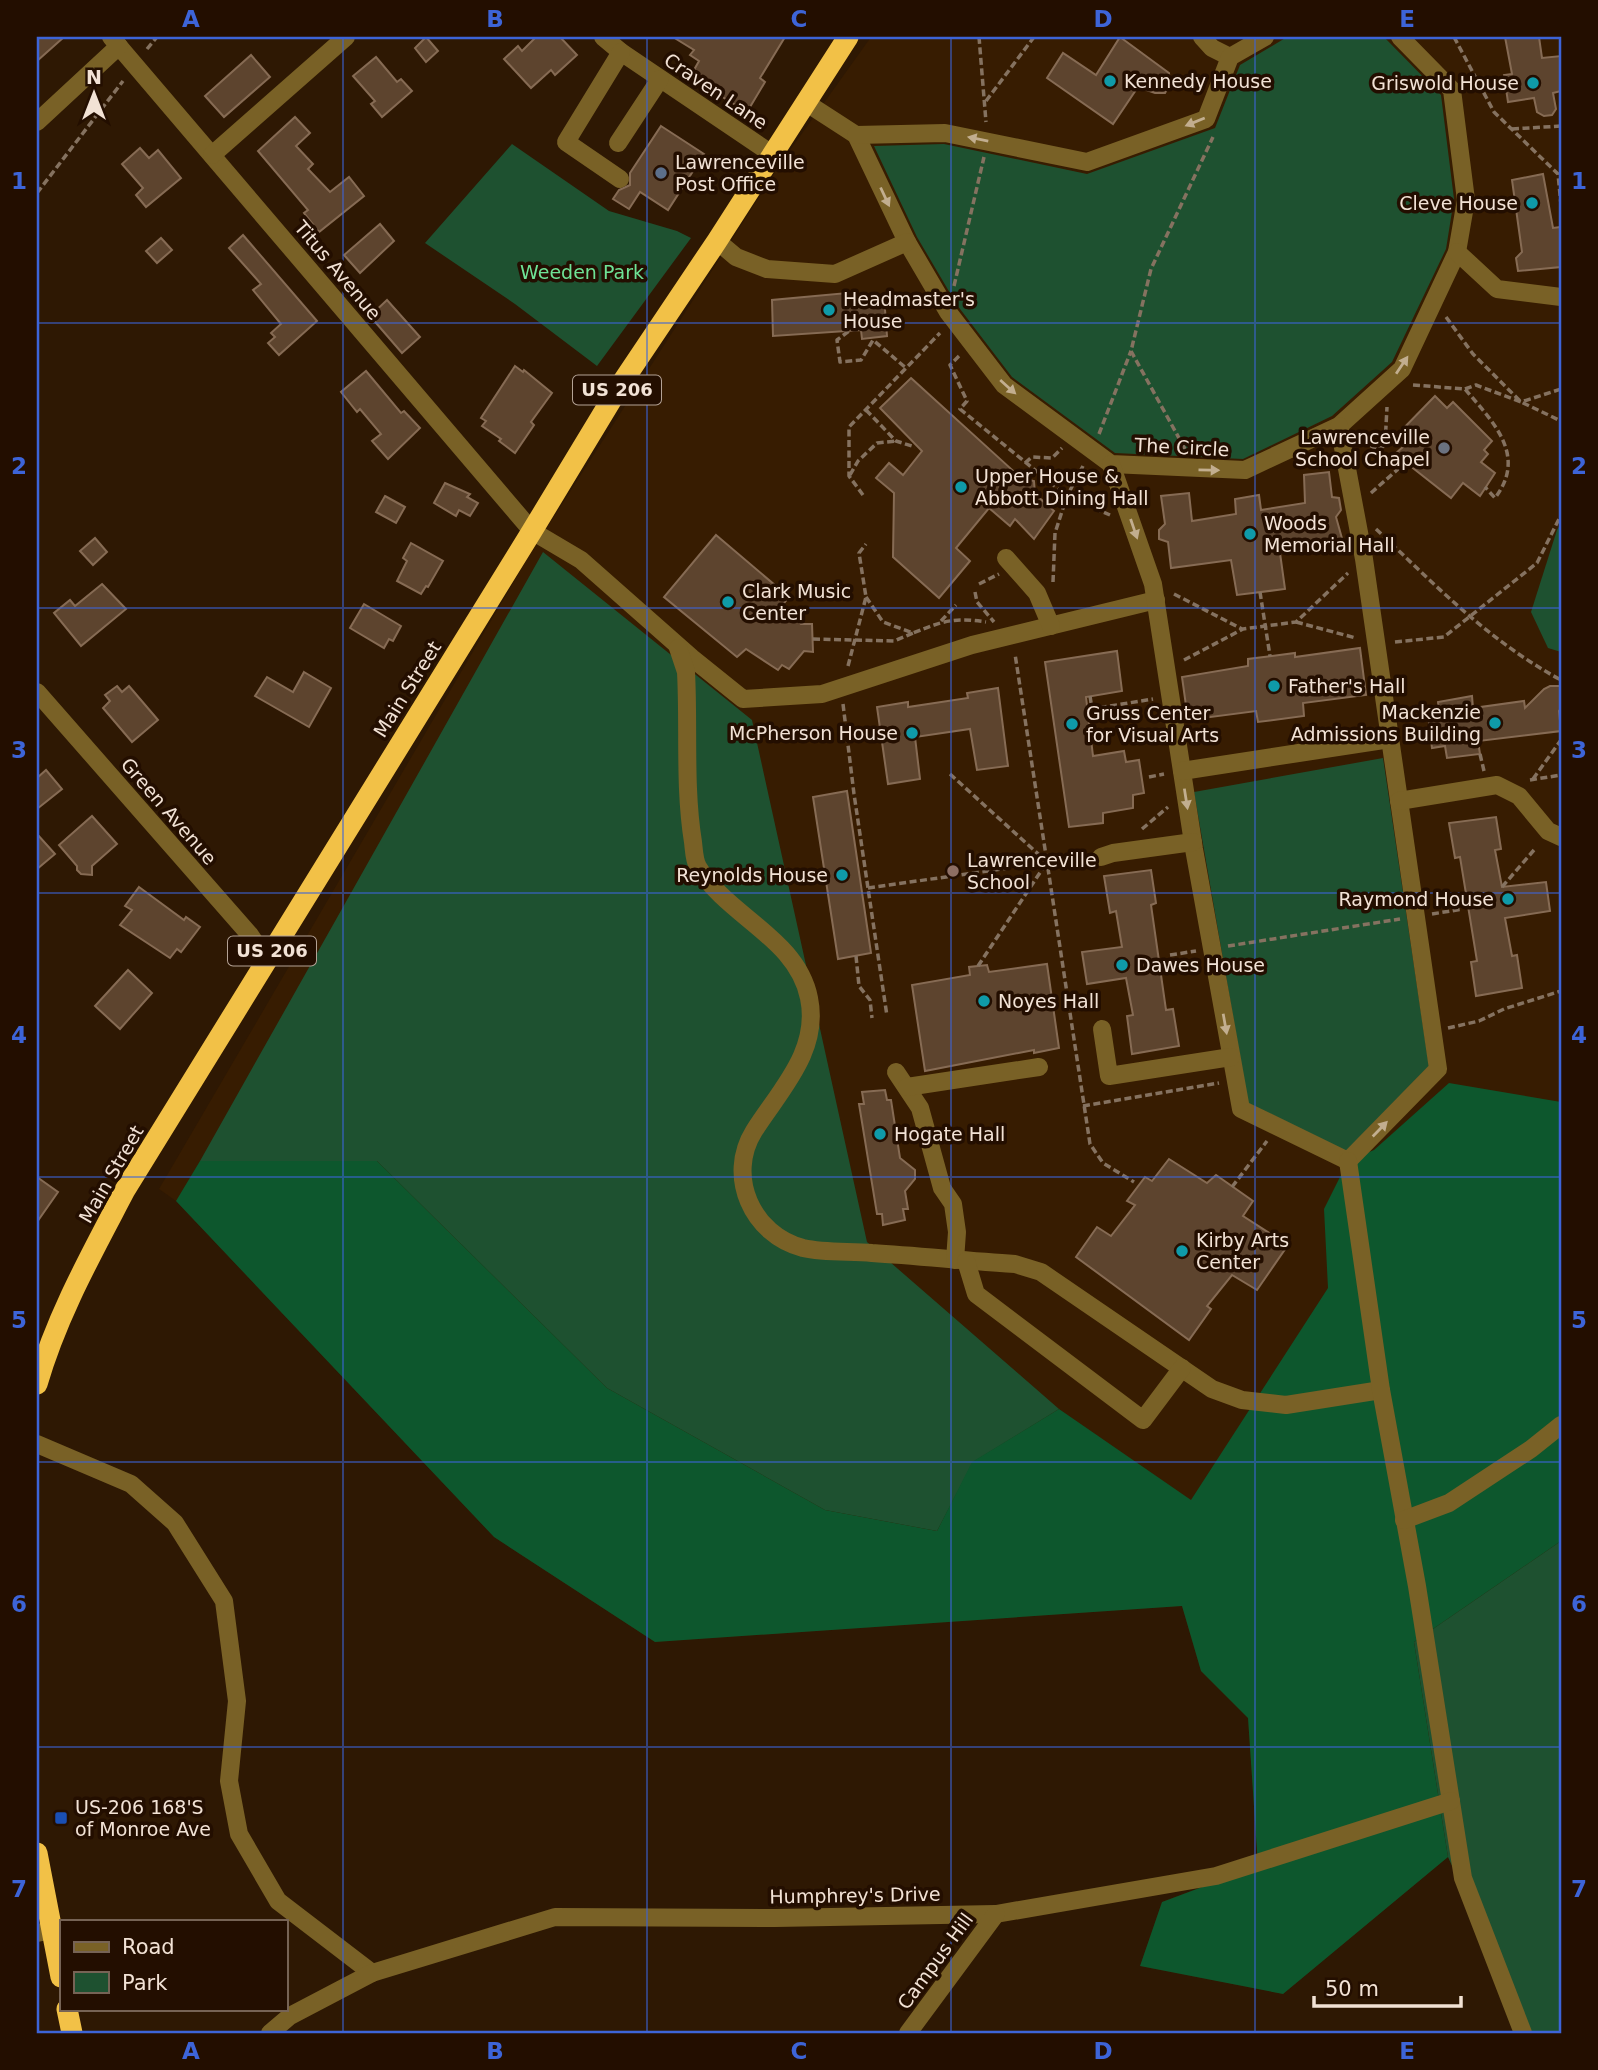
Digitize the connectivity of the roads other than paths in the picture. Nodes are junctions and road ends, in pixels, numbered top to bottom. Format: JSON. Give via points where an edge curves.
{"nodes":[{"id":1,"x":346,"y":37,"type":"edge"},
{"id":2,"x":848,"y":37,"type":"edge"},
{"id":3,"x":1202,"y":37,"type":"edge"},
{"id":4,"x":1265,"y":37,"type":"edge"},
{"id":5,"x":1400,"y":37,"type":"edge"},
{"id":6,"x":115,"y":41,"type":"edge"},
{"id":7,"x":617,"y":44,"type":"edge"},
{"id":8,"x":1230,"y":57,"type":"junction"},
{"id":9,"x":660,"y":79,"type":"junction"},
{"id":10,"x":805,"y":102,"type":"junction"},
{"id":11,"x":37,"y":122,"type":"edge"},
{"id":12,"x":856,"y":135,"type":"junction"},
{"id":13,"x":618,"y":143,"type":"dead end"},
{"id":14,"x":772,"y":154,"type":"junction"},
{"id":15,"x":212,"y":155,"type":"junction"},
{"id":16,"x":620,"y":179,"type":"dead end"},
{"id":17,"x":717,"y":241,"type":"junction"},
{"id":18,"x":907,"y":242,"type":"junction"},
{"id":19,"x":1457,"y":252,"type":"junction"},
{"id":20,"x":1561,"y":297,"type":"edge"},
{"id":21,"x":1339,"y":426,"type":"junction"},
{"id":22,"x":1111,"y":464,"type":"junction"},
{"id":23,"x":532,"y":531,"type":"junction"},
{"id":24,"x":1006,"y":558,"type":"dead end"},
{"id":25,"x":1154,"y":592,"type":"junction"},
{"id":26,"x":1051,"y":626,"type":"junction"},
{"id":27,"x":673,"y":639,"type":"junction"},
{"id":28,"x":37,"y":692,"type":"edge"},
{"id":29,"x":1390,"y":739,"type":"junction"},
{"id":30,"x":1182,"y":771,"type":"junction"},
{"id":31,"x":1399,"y":801,"type":"junction"},
{"id":32,"x":1561,"y":837,"type":"edge"},
{"id":33,"x":1193,"y":842,"type":"junction"},
{"id":34,"x":1107,"y":855,"type":"road end"},
{"id":35,"x":267,"y":960,"type":"junction"},
{"id":36,"x":1102,"y":1029,"type":"dead end"},
{"id":37,"x":1231,"y":1057,"type":"junction"},
{"id":38,"x":1039,"y":1067,"type":"dead end"},
{"id":39,"x":896,"y":1072,"type":"dead end"},
{"id":40,"x":907,"y":1087,"type":"junction"},
{"id":41,"x":1348,"y":1161,"type":"junction"},
{"id":42,"x":960,"y":1261,"type":"junction"},
{"id":43,"x":1182,"y":1368,"type":"junction"},
{"id":44,"x":37,"y":1384,"type":"edge"},
{"id":45,"x":1381,"y":1390,"type":"junction"},
{"id":46,"x":1561,"y":1425,"type":"edge"},
{"id":47,"x":37,"y":1444,"type":"edge"},
{"id":48,"x":1404,"y":1520,"type":"junction"},
{"id":49,"x":1451,"y":1801,"type":"junction"},
{"id":50,"x":37,"y":1853,"type":"edge"},
{"id":51,"x":996,"y":1914,"type":"junction"},
{"id":52,"x":44,"y":1931,"type":"edge"},
{"id":53,"x":372,"y":1973,"type":"junction"},
{"id":54,"x":60,"y":1974,"type":"edge"},
{"id":55,"x":68,"y":2010,"type":"edge"},
{"id":56,"x":72,"y":2033,"type":"edge"},
{"id":57,"x":270,"y":2033,"type":"edge"},
{"id":58,"x":908,"y":2033,"type":"edge"},
{"id":59,"x":1523,"y":2033,"type":"edge"}],
"edges":[{"from":1,"to":15,"type":"street"},
{"from":2,"to":10,"type":"highway","name":"Main Street","number":"US 206"},
{"from":3,"to":8,"type":"street"},
{"from":4,"to":8,"type":"street"},
{"from":5,"to":19,"type":"street","name":"The Circle","via":[[1452,90],[1466,200]]},
{"from":6,"to":11,"type":"street"},
{"from":6,"to":15,"type":"street","name":"Titus Avenue"},
{"from":7,"to":9,"type":"street","name":"Craven Lane"},
{"from":7,"to":16,"type":"street","via":[[566,142]]},
{"from":8,"to":12,"type":"street","one_way":true,"via":[[1206,119],[1087,162],[945,133]]},
{"from":9,"to":13,"type":"street"},
{"from":9,"to":14,"type":"street","name":"Craven Lane"},
{"from":10,"to":12,"type":"street"},
{"from":10,"to":14,"type":"highway","name":"Main Street","number":"US 206"},
{"from":12,"to":18,"type":"street","name":"The Circle","one_way":true},
{"from":14,"to":17,"type":"highway","name":"Main Street","number":"US 206"},
{"from":15,"to":23,"type":"street","name":"Titus Avenue"},
{"from":17,"to":18,"type":"street","via":[[736,257],[767,269],[835,274]]},
{"from":17,"to":23,"type":"highway","name":"Main Street","number":"US 206","via":[[621,384]]},
{"from":18,"to":22,"type":"street","name":"The Circle","one_way":true,"via":[[948,312],[1004,385]]},
{"from":19,"to":20,"type":"street","via":[[1497,289]]},
{"from":21,"to":19,"type":"street","name":"The Circle","one_way":true,"via":[[1402,369]]},
{"from":22,"to":21,"type":"street","name":"The Circle","one_way":true,"via":[[1245,470]]},
{"from":21,"to":29,"type":"street"},
{"from":22,"to":25,"type":"street","one_way":true},
{"from":23,"to":27,"type":"street","name":"Titus Avenue","via":[[581,560]]},
{"from":23,"to":35,"type":"highway","name":"Main Street","number":"US 206"},
{"from":24,"to":26,"type":"street","via":[[1037,593]]},
{"from":25,"to":26,"type":"street","name":"Titus Avenue"},
{"from":25,"to":30,"type":"street"},
{"from":26,"to":27,"type":"street","name":"Titus Avenue","via":[[998,630],[972,645],[822,694],[743,699]]},
{"from":27,"to":42,"type":"street","via":[[686,672],[690,824],[696,865],[718,894],[797,965],[809,998],[810,1036],[790,1082],[752,1134],[741,1169],[748,1203],[769,1231],[803,1248]]},
{"from":28,"to":35,"type":"street","name":"Green Avenue"},
{"from":29,"to":30,"type":"street"},
{"from":29,"to":31,"type":"street"},
{"from":30,"to":33,"type":"street","one_way":true},
{"from":31,"to":32,"type":"street","via":[[1497,785],[1519,796],[1548,831]]},
{"from":41,"to":31,"type":"street","one_way":true,"via":[[1438,1069]]},
{"from":33,"to":34,"type":"street"},
{"from":33,"to":37,"type":"street","one_way":true},
{"from":35,"to":44,"type":"highway","name":"Main Street","number":"US 206","via":[[125,1190],[70,1297]]},
{"from":36,"to":37,"type":"street","via":[[1109,1076]]},
{"from":37,"to":41,"type":"street","via":[[1241,1109]]},
{"from":38,"to":40,"type":"street"},
{"from":39,"to":40,"type":"street"},
{"from":40,"to":42,"type":"street","via":[[920,1108],[942,1188],[953,1205]]},
{"from":41,"to":45,"type":"street"},
{"from":42,"to":43,"type":"street","via":[[1015,1264],[1041,1272]]},
{"from":42,"to":43,"type":"street","via":[[975,1294],[1143,1420]]},
{"from":43,"to":45,"type":"street","via":[[1212,1389],[1242,1400],[1286,1405]]},
{"from":45,"to":48,"type":"street"},
{"from":46,"to":48,"type":"street","via":[[1449,1503]]},
{"from":47,"to":53,"type":"street","via":[[131,1484],[175,1523],[189,1545],[224,1601],[237,1701],[229,1781],[239,1834],[278,1901]]},
{"from":48,"to":49,"type":"street"},
{"from":49,"to":51,"type":"street","name":"Humphrey's Drive","via":[[1216,1876]]},
{"from":49,"to":59,"type":"street","via":[[1463,1878]]},
{"from":50,"to":52,"type":"highway"},
{"from":51,"to":53,"type":"street","name":"Humphrey's Drive","via":[[555,1917]]},
{"from":51,"to":58,"type":"street","name":"Campus Hill"},
{"from":52,"to":54,"type":"highway"},
{"from":53,"to":57,"type":"street","name":"Humphrey's Drive","via":[[290,2016]]},
{"from":55,"to":56,"type":"highway"}]}
